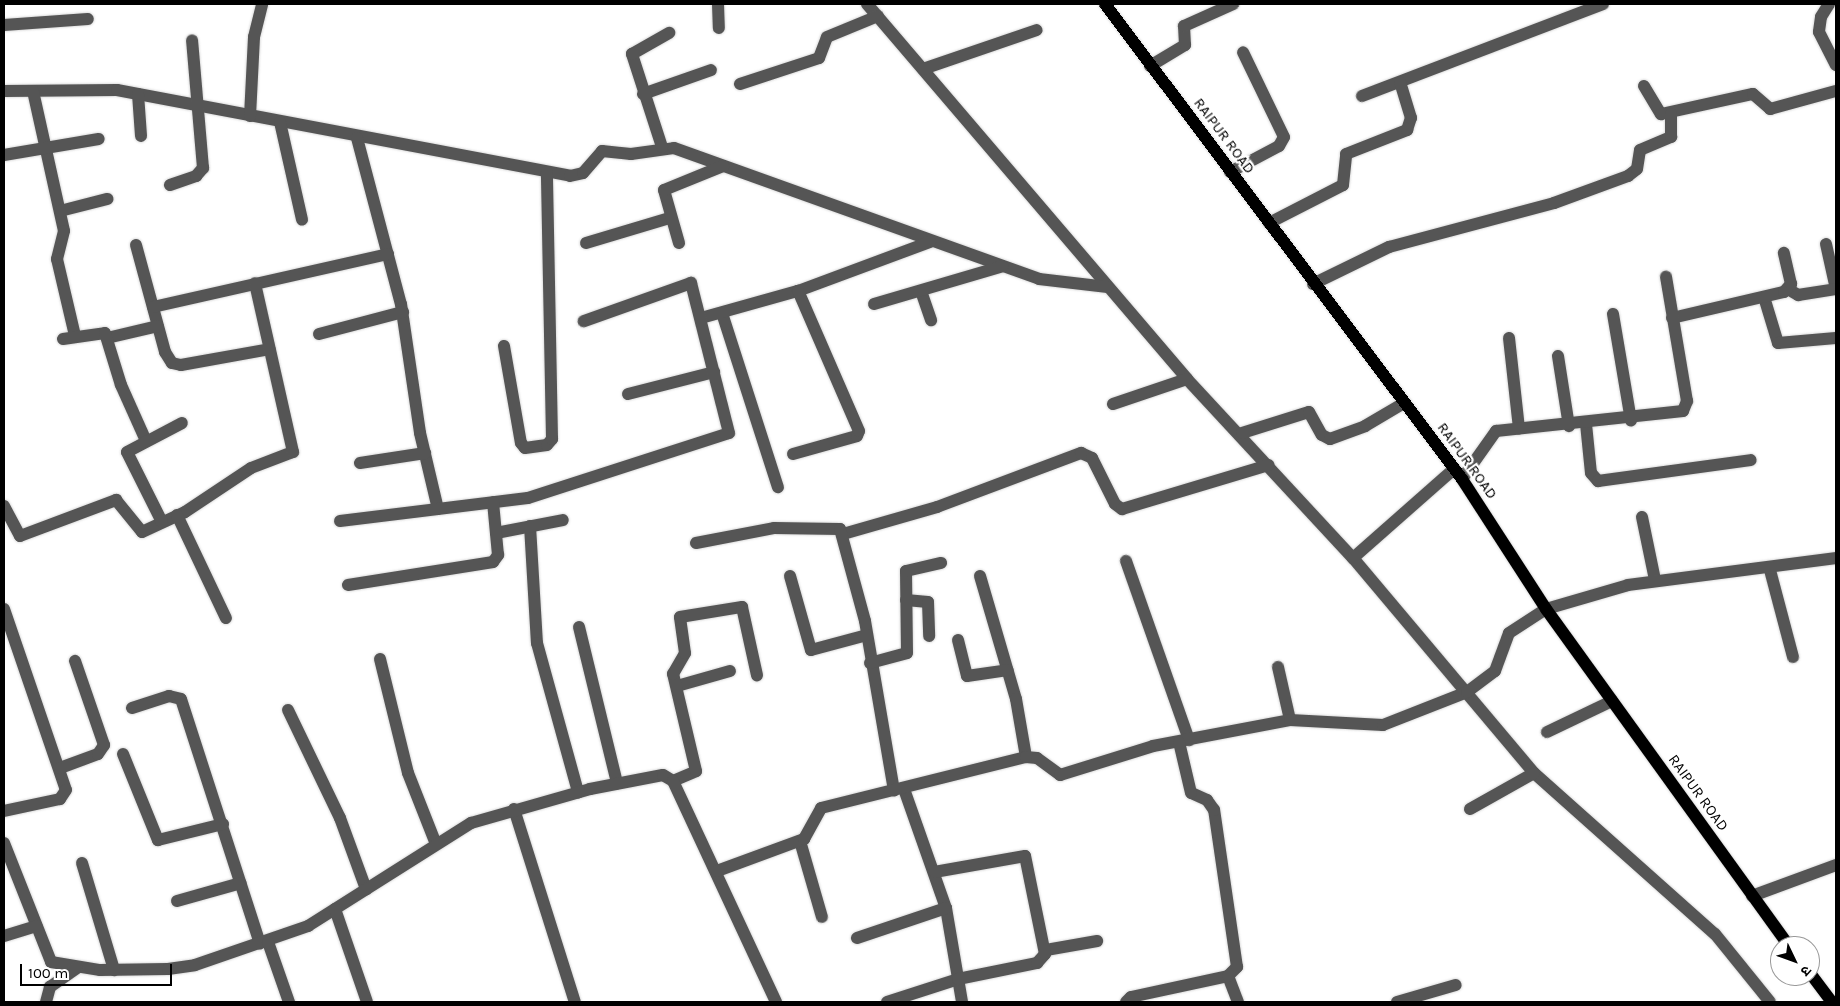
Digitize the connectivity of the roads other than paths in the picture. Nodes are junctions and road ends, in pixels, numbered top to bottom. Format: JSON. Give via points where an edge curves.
{"nodes":[{"id":1,"x":262,"y":4,"type":"edge"},
{"id":2,"x":718,"y":4,"type":"edge"},
{"id":3,"x":867,"y":4,"type":"edge"},
{"id":4,"x":1105,"y":4,"type":"edge"},
{"id":5,"x":1233,"y":4,"type":"edge"},
{"id":6,"x":1603,"y":4,"type":"edge"},
{"id":7,"x":1829,"y":4,"type":"edge"},
{"id":8,"x":878,"y":16,"type":"junction"},
{"id":9,"x":88,"y":19,"type":"dead end"},
{"id":10,"x":4,"y":25,"type":"edge"},
{"id":11,"x":719,"y":28,"type":"dead end"},
{"id":12,"x":1037,"y":30,"type":"dead end"},
{"id":13,"x":669,"y":33,"type":"dead end"},
{"id":14,"x":192,"y":40,"type":"dead end"},
{"id":15,"x":1243,"y":52,"type":"dead end"},
{"id":16,"x":1836,"y":65,"type":"edge"},
{"id":17,"x":1150,"y":66,"type":"junction"},
{"id":18,"x":923,"y":69,"type":"junction"},
{"id":19,"x":711,"y":70,"type":"dead end"},
{"id":20,"x":1400,"y":83,"type":"junction"},
{"id":21,"x":740,"y":84,"type":"dead end"},
{"id":22,"x":1644,"y":86,"type":"dead end"},
{"id":23,"x":4,"y":91,"type":"edge"},
{"id":24,"x":33,"y":91,"type":"junction"},
{"id":25,"x":1836,"y":91,"type":"edge"},
{"id":26,"x":138,"y":94,"type":"junction"},
{"id":27,"x":643,"y":94,"type":"junction"},
{"id":28,"x":1362,"y":96,"type":"dead end"},
{"id":29,"x":198,"y":106,"type":"junction"},
{"id":30,"x":1671,"y":114,"type":"junction"},
{"id":31,"x":250,"y":116,"type":"junction"},
{"id":32,"x":280,"y":122,"type":"junction"},
{"id":33,"x":141,"y":136,"type":"dead end"},
{"id":34,"x":357,"y":138,"type":"junction"},
{"id":35,"x":99,"y":139,"type":"dead end"},
{"id":36,"x":662,"y":147,"type":"junction"},
{"id":37,"x":46,"y":150,"type":"junction"},
{"id":38,"x":4,"y":155,"type":"edge"},
{"id":39,"x":723,"y":166,"type":"junction"},
{"id":40,"x":547,"y":172,"type":"junction"},
{"id":41,"x":1230,"y":172,"type":"junction"},
{"id":42,"x":170,"y":185,"type":"dead end"},
{"id":43,"x":107,"y":199,"type":"dead end"},
{"id":44,"x":60,"y":211,"type":"junction"},
{"id":45,"x":670,"y":218,"type":"junction"},
{"id":46,"x":302,"y":220,"type":"dead end"},
{"id":47,"x":1269,"y":223,"type":"junction"},
{"id":48,"x":930,"y":242,"type":"junction"},
{"id":49,"x":586,"y":243,"type":"dead end"},
{"id":50,"x":679,"y":243,"type":"dead end"},
{"id":51,"x":1826,"y":244,"type":"dead end"},
{"id":52,"x":136,"y":245,"type":"dead end"},
{"id":53,"x":1784,"y":253,"type":"dead end"},
{"id":54,"x":388,"y":254,"type":"junction"},
{"id":55,"x":1003,"y":266,"type":"junction"},
{"id":56,"x":1666,"y":277,"type":"dead end"},
{"id":57,"x":255,"y":283,"type":"junction"},
{"id":58,"x":1313,"y":284,"type":"junction"},
{"id":59,"x":1108,"y":287,"type":"junction"},
{"id":60,"x":1788,"y":289,"type":"junction"},
{"id":61,"x":1836,"y":289,"type":"edge"},
{"id":62,"x":798,"y":291,"type":"junction"},
{"id":63,"x":921,"y":291,"type":"junction"},
{"id":64,"x":1764,"y":298,"type":"junction"},
{"id":65,"x":874,"y":304,"type":"dead end"},
{"id":66,"x":153,"y":307,"type":"junction"},
{"id":67,"x":403,"y":312,"type":"junction"},
{"id":68,"x":722,"y":313,"type":"junction"},
{"id":69,"x":1613,"y":314,"type":"dead end"},
{"id":70,"x":701,"y":318,"type":"junction"},
{"id":71,"x":1672,"y":318,"type":"junction"},
{"id":72,"x":931,"y":320,"type":"dead end"},
{"id":73,"x":584,"y":321,"type":"dead end"},
{"id":74,"x":158,"y":326,"type":"junction"},
{"id":75,"x":319,"y":334,"type":"dead end"},
{"id":76,"x":107,"y":338,"type":"junction"},
{"id":77,"x":1509,"y":338,"type":"dead end"},
{"id":78,"x":1836,"y":338,"type":"edge"},
{"id":79,"x":504,"y":346,"type":"dead end"},
{"id":80,"x":270,"y":349,"type":"junction"},
{"id":81,"x":1558,"y":356,"type":"dead end"},
{"id":82,"x":714,"y":372,"type":"junction"},
{"id":83,"x":1187,"y":379,"type":"junction"},
{"id":84,"x":628,"y":394,"type":"dead end"},
{"id":85,"x":1404,"y":403,"type":"junction"},
{"id":86,"x":1113,"y":404,"type":"dead end"},
{"id":87,"x":1631,"y":420,"type":"junction"},
{"id":88,"x":182,"y":423,"type":"dead end"},
{"id":89,"x":1586,"y":424,"type":"junction"},
{"id":90,"x":1569,"y":426,"type":"junction"},
{"id":91,"x":1519,"y":428,"type":"junction"},
{"id":92,"x":1242,"y":433,"type":"junction"},
{"id":93,"x":146,"y":441,"type":"junction"},
{"id":94,"x":425,"y":453,"type":"junction"},
{"id":95,"x":793,"y":454,"type":"dead end"},
{"id":96,"x":1751,"y":460,"type":"dead end"},
{"id":97,"x":360,"y":463,"type":"dead end"},
{"id":98,"x":1269,"y":465,"type":"junction"},
{"id":99,"x":1458,"y":474,"type":"junction"},
{"id":100,"x":778,"y":487,"type":"dead end"},
{"id":101,"x":493,"y":502,"type":"junction"},
{"id":102,"x":4,"y":506,"type":"edge"},
{"id":103,"x":438,"y":509,"type":"junction"},
{"id":104,"x":177,"y":515,"type":"junction"},
{"id":105,"x":1642,"y":517,"type":"dead end"},
{"id":106,"x":563,"y":520,"type":"dead end"},
{"id":107,"x":340,"y":521,"type":"dead end"},
{"id":108,"x":162,"y":522,"type":"junction"},
{"id":109,"x":530,"y":526,"type":"junction"},
{"id":110,"x":496,"y":533,"type":"junction"},
{"id":111,"x":843,"y":534,"type":"junction"},
{"id":112,"x":696,"y":543,"type":"dead end"},
{"id":113,"x":1353,"y":558,"type":"junction"},
{"id":114,"x":1836,"y":558,"type":"edge"},
{"id":115,"x":1126,"y":561,"type":"dead end"},
{"id":116,"x":941,"y":563,"type":"dead end"},
{"id":117,"x":1770,"y":570,"type":"junction"},
{"id":118,"x":790,"y":576,"type":"dead end"},
{"id":119,"x":980,"y":576,"type":"dead end"},
{"id":120,"x":1655,"y":580,"type":"junction"},
{"id":121,"x":348,"y":585,"type":"dead end"},
{"id":122,"x":906,"y":600,"type":"junction"},
{"id":123,"x":4,"y":609,"type":"edge"},
{"id":124,"x":1546,"y":609,"type":"junction"},
{"id":125,"x":226,"y":618,"type":"dead end"},
{"id":126,"x":579,"y":627,"type":"dead end"},
{"id":127,"x":867,"y":635,"type":"junction"},
{"id":128,"x":929,"y":636,"type":"dead end"},
{"id":129,"x":958,"y":640,"type":"dead end"},
{"id":130,"x":1793,"y":657,"type":"dead end"},
{"id":131,"x":380,"y":658,"type":"dead end"},
{"id":132,"x":75,"y":661,"type":"dead end"},
{"id":133,"x":870,"y":663,"type":"junction"},
{"id":134,"x":1278,"y":667,"type":"dead end"},
{"id":135,"x":1008,"y":670,"type":"junction"},
{"id":136,"x":730,"y":671,"type":"dead end"},
{"id":137,"x":757,"y":674,"type":"dead end"},
{"id":138,"x":677,"y":686,"type":"junction"},
{"id":139,"x":1467,"y":692,"type":"junction"},
{"id":140,"x":1612,"y":701,"type":"junction"},
{"id":141,"x":132,"y":708,"type":"dead end"},
{"id":142,"x":288,"y":710,"type":"dead end"},
{"id":143,"x":1290,"y":720,"type":"junction"},
{"id":144,"x":1547,"y":732,"type":"dead end"},
{"id":145,"x":1184,"y":741,"type":"junction"},
{"id":146,"x":123,"y":754,"type":"dead end"},
{"id":147,"x":1026,"y":757,"type":"junction"},
{"id":148,"x":60,"y":768,"type":"junction"},
{"id":149,"x":1534,"y":773,"type":"junction"},
{"id":150,"x":673,"y":781,"type":"junction"},
{"id":151,"x":617,"y":783,"type":"junction"},
{"id":152,"x":899,"y":790,"type":"junction"},
{"id":153,"x":578,"y":792,"type":"junction"},
{"id":154,"x":1470,"y":809,"type":"dead end"},
{"id":155,"x":514,"y":810,"type":"junction"},
{"id":156,"x":4,"y":811,"type":"edge"},
{"id":157,"x":223,"y":824,"type":"junction"},
{"id":158,"x":800,"y":841,"type":"junction"},
{"id":159,"x":4,"y":843,"type":"edge"},
{"id":160,"x":436,"y":844,"type":"junction"},
{"id":161,"x":82,"y":863,"type":"dead end"},
{"id":162,"x":1836,"y":865,"type":"edge"},
{"id":163,"x":717,"y":870,"type":"junction"},
{"id":164,"x":934,"y":872,"type":"junction"},
{"id":165,"x":241,"y":883,"type":"junction"},
{"id":166,"x":366,"y":890,"type":"junction"},
{"id":167,"x":1752,"y":896,"type":"junction"},
{"id":168,"x":177,"y":901,"type":"dead end"},
{"id":169,"x":946,"y":908,"type":"junction"},
{"id":170,"x":335,"y":909,"type":"junction"},
{"id":171,"x":822,"y":917,"type":"dead end"},
{"id":172,"x":36,"y":926,"type":"junction"},
{"id":173,"x":4,"y":936,"type":"edge"},
{"id":174,"x":1782,"y":936,"type":"edge"},
{"id":175,"x":857,"y":938,"type":"dead end"},
{"id":176,"x":1096,"y":941,"type":"dead end"},
{"id":177,"x":264,"y":943,"type":"junction"},
{"id":178,"x":1046,"y":950,"type":"junction"},
{"id":179,"x":77,"y":968,"type":"junction"},
{"id":180,"x":114,"y":970,"type":"junction"},
{"id":181,"x":1228,"y":976,"type":"junction"},
{"id":182,"x":958,"y":979,"type":"junction"},
{"id":183,"x":1820,"y":984,"type":"edge"},
{"id":184,"x":1456,"y":985,"type":"dead end"},
{"id":185,"x":1831,"y":996,"type":"edge"},
{"id":186,"x":46,"y":1002,"type":"edge"},
{"id":187,"x":289,"y":1002,"type":"edge"},
{"id":188,"x":367,"y":1002,"type":"edge"},
{"id":189,"x":575,"y":1002,"type":"edge"},
{"id":190,"x":776,"y":1002,"type":"edge"},
{"id":191,"x":887,"y":1002,"type":"edge"},
{"id":192,"x":962,"y":1002,"type":"edge"},
{"id":193,"x":1126,"y":1002,"type":"edge"},
{"id":194,"x":1238,"y":1002,"type":"edge"},
{"id":195,"x":1397,"y":1002,"type":"edge"},
{"id":196,"x":1770,"y":1002,"type":"edge"}],
"edges":[{"from":1,"to":31,"type":"street","via":[[254,37]]},
{"from":2,"to":11,"type":"street"},
{"from":3,"to":8,"type":"street"},
{"from":4,"to":17,"type":"main road","name":"RAIPUR ROAD"},
{"from":5,"to":17,"type":"street","via":[[1184,26],[1186,45]]},
{"from":6,"to":20,"type":"street"},
{"from":7,"to":16,"type":"street","via":[[1820,17],[1820,32]]},
{"from":8,"to":18,"type":"street"},
{"from":8,"to":21,"type":"street","via":[[827,37],[819,58]]},
{"from":9,"to":10,"type":"street"},
{"from":12,"to":18,"type":"street"},
{"from":13,"to":27,"type":"street","via":[[632,54]]},
{"from":14,"to":29,"type":"street"},
{"from":15,"to":41,"type":"street","via":[[1284,138],[1279,146]]},
{"from":17,"to":41,"type":"main road","name":"RAIPUR ROAD"},
{"from":18,"to":59,"type":"street"},
{"from":19,"to":27,"type":"street"},
{"from":20,"to":28,"type":"street"},
{"from":20,"to":47,"type":"street","via":[[1411,118],[1407,130],[1346,154],[1343,185]]},
{"from":22,"to":30,"type":"street","via":[[1655,111]]},
{"from":23,"to":24,"type":"street"},
{"from":24,"to":26,"type":"street","via":[[104,89]]},
{"from":24,"to":37,"type":"street"},
{"from":25,"to":30,"type":"street","via":[[1770,109],[1753,94]]},
{"from":26,"to":29,"type":"street"},
{"from":26,"to":33,"type":"street"},
{"from":27,"to":36,"type":"street"},
{"from":29,"to":31,"type":"street"},
{"from":29,"to":42,"type":"street","via":[[202,170]]},
{"from":30,"to":58,"type":"street","via":[[1671,137],[1640,150],[1637,169],[1628,176],[1554,202],[1388,247]]},
{"from":31,"to":32,"type":"street"},
{"from":32,"to":34,"type":"street"},
{"from":32,"to":46,"type":"street"},
{"from":34,"to":40,"type":"street"},
{"from":34,"to":54,"type":"street"},
{"from":35,"to":37,"type":"street"},
{"from":36,"to":39,"type":"street"},
{"from":36,"to":40,"type":"street","via":[[631,154],[602,151],[575,176]]},
{"from":37,"to":38,"type":"street"},
{"from":37,"to":44,"type":"street"},
{"from":39,"to":45,"type":"street","via":[[665,188]]},
{"from":39,"to":48,"type":"street"},
{"from":40,"to":79,"type":"street","via":[[552,439],[546,445],[526,448],[521,443]]},
{"from":41,"to":47,"type":"main road","name":"RAIPUR ROAD"},
{"from":43,"to":44,"type":"street"},
{"from":44,"to":76,"type":"street","via":[[65,236],[56,258],[69,338],[101,331]]},
{"from":45,"to":49,"type":"street"},
{"from":45,"to":50,"type":"street"},
{"from":47,"to":58,"type":"main road","name":"RAIPUR ROAD"},
{"from":48,"to":55,"type":"street"},
{"from":48,"to":62,"type":"street"},
{"from":51,"to":61,"type":"street"},
{"from":52,"to":66,"type":"street"},
{"from":53,"to":60,"type":"street"},
{"from":54,"to":57,"type":"street"},
{"from":54,"to":67,"type":"street"},
{"from":55,"to":59,"type":"street","via":[[1063,284]]},
{"from":55,"to":63,"type":"street"},
{"from":56,"to":71,"type":"street"},
{"from":57,"to":66,"type":"street"},
{"from":57,"to":80,"type":"street"},
{"from":58,"to":85,"type":"main road","name":"RAIPUR ROAD"},
{"from":59,"to":83,"type":"street"},
{"from":60,"to":61,"type":"street","via":[[1798,295]]},
{"from":60,"to":64,"type":"street"},
{"from":62,"to":68,"type":"street"},
{"from":62,"to":95,"type":"street","via":[[859,431],[857,436]]},
{"from":63,"to":65,"type":"street"},
{"from":63,"to":72,"type":"street"},
{"from":64,"to":71,"type":"street"},
{"from":64,"to":78,"type":"street","via":[[1778,343]]},
{"from":66,"to":74,"type":"street"},
{"from":67,"to":75,"type":"street"},
{"from":67,"to":94,"type":"street"},
{"from":68,"to":70,"type":"street"},
{"from":68,"to":100,"type":"street"},
{"from":69,"to":87,"type":"street"},
{"from":70,"to":73,"type":"street","via":[[693,285],[687,282]]},
{"from":70,"to":82,"type":"street"},
{"from":71,"to":87,"type":"street","via":[[1685,408],[1680,413]]},
{"from":74,"to":76,"type":"street"},
{"from":74,"to":80,"type":"street","via":[[165,352],[177,365]]},
{"from":76,"to":93,"type":"street","via":[[121,385]]},
{"from":77,"to":91,"type":"street"},
{"from":80,"to":104,"type":"street","via":[[294,450],[245,472]]},
{"from":81,"to":90,"type":"street"},
{"from":82,"to":84,"type":"street"},
{"from":82,"to":101,"type":"street","via":[[730,430],[727,436],[560,489]]},
{"from":83,"to":86,"type":"street"},
{"from":83,"to":92,"type":"street"},
{"from":85,"to":92,"type":"street","via":[[1365,426],[1330,439],[1322,435],[1308,412]]},
{"from":85,"to":99,"type":"main road","name":"RAIPUR ROAD"},
{"from":87,"to":89,"type":"street"},
{"from":88,"to":93,"type":"street"},
{"from":89,"to":90,"type":"street"},
{"from":89,"to":96,"type":"street","via":[[1591,473],[1598,481]]},
{"from":90,"to":91,"type":"street"},
{"from":91,"to":99,"type":"street","via":[[1491,434]]},
{"from":92,"to":98,"type":"street"},
{"from":93,"to":108,"type":"street","via":[[127,454]]},
{"from":94,"to":97,"type":"street"},
{"from":94,"to":103,"type":"street"},
{"from":98,"to":111,"type":"street","via":[[1122,509],[1115,504],[1092,458],[1081,453],[937,508]]},
{"from":98,"to":113,"type":"street"},
{"from":99,"to":113,"type":"street"},
{"from":99,"to":124,"type":"main road","name":"RAIPUR ROAD"},
{"from":101,"to":103,"type":"street"},
{"from":101,"to":110,"type":"street"},
{"from":102,"to":108,"type":"street","via":[[20,536],[113,500],[120,502],[137,531]]},
{"from":103,"to":107,"type":"street"},
{"from":104,"to":108,"type":"street"},
{"from":104,"to":125,"type":"street"},
{"from":105,"to":120,"type":"street"},
{"from":106,"to":109,"type":"street"},
{"from":109,"to":110,"type":"street"},
{"from":109,"to":153,"type":"street","via":[[537,643]]},
{"from":110,"to":121,"type":"street","via":[[498,555],[490,564]]},
{"from":111,"to":112,"type":"street","via":[[832,527],[774,528]]},
{"from":111,"to":127,"type":"street"},
{"from":113,"to":139,"type":"street"},
{"from":114,"to":117,"type":"street"},
{"from":115,"to":145,"type":"street"},
{"from":116,"to":122,"type":"street","via":[[906,571]]},
{"from":117,"to":120,"type":"street"},
{"from":117,"to":130,"type":"street"},
{"from":118,"to":127,"type":"street","via":[[812,651]]},
{"from":119,"to":135,"type":"street"},
{"from":120,"to":124,"type":"street"},
{"from":122,"to":128,"type":"street","via":[[928,602]]},
{"from":122,"to":133,"type":"street","via":[[908,652]]},
{"from":123,"to":148,"type":"street"},
{"from":124,"to":139,"type":"street","via":[[1509,633],[1495,671]]},
{"from":124,"to":140,"type":"main road","name":"RAIPUR ROAD"},
{"from":126,"to":151,"type":"street"},
{"from":127,"to":133,"type":"street"},
{"from":129,"to":135,"type":"street","via":[[967,676]]},
{"from":131,"to":160,"type":"street","via":[[408,773]]},
{"from":132,"to":148,"type":"street","via":[[104,748]]},
{"from":133,"to":152,"type":"street"},
{"from":134,"to":143,"type":"street"},
{"from":135,"to":147,"type":"street"},
{"from":136,"to":138,"type":"street"},
{"from":137,"to":138,"type":"street","via":[[744,611],[732,606],[680,617],[685,650],[673,670]]},
{"from":138,"to":150,"type":"street","via":[[696,771]]},
{"from":139,"to":143,"type":"street","via":[[1374,727]]},
{"from":139,"to":149,"type":"street"},
{"from":140,"to":144,"type":"street"},
{"from":140,"to":167,"type":"main road","name":"RAIPUR ROAD"},
{"from":141,"to":157,"type":"street","via":[[169,696],[181,699]]},
{"from":142,"to":166,"type":"street","via":[[340,818]]},
{"from":143,"to":145,"type":"street"},
{"from":145,"to":147,"type":"street","via":[[1060,775],[1037,758]]},
{"from":145,"to":181,"type":"street","via":[[1191,793],[1210,802],[1216,820],[1238,963]]},
{"from":146,"to":157,"type":"street","via":[[158,840]]},
{"from":147,"to":152,"type":"street"},
{"from":148,"to":156,"type":"street","via":[[66,790],[63,797]]},
{"from":149,"to":154,"type":"street"},
{"from":149,"to":196,"type":"street","via":[[1715,934]]},
{"from":150,"to":151,"type":"street","via":[[659,775]]},
{"from":150,"to":163,"type":"street"},
{"from":151,"to":153,"type":"street"},
{"from":152,"to":158,"type":"street","via":[[821,808]]},
{"from":152,"to":164,"type":"street"},
{"from":153,"to":155,"type":"street"},
{"from":155,"to":160,"type":"street","via":[[461,827]]},
{"from":155,"to":189,"type":"street"},
{"from":157,"to":165,"type":"street"},
{"from":158,"to":163,"type":"street"},
{"from":158,"to":171,"type":"street"},
{"from":159,"to":172,"type":"street"},
{"from":160,"to":166,"type":"street"},
{"from":161,"to":180,"type":"street"},
{"from":162,"to":167,"type":"street"},
{"from":163,"to":190,"type":"street"},
{"from":164,"to":169,"type":"street"},
{"from":164,"to":178,"type":"street","via":[[1025,856]]},
{"from":165,"to":168,"type":"street"},
{"from":165,"to":177,"type":"street"},
{"from":166,"to":170,"type":"street"},
{"from":167,"to":174,"type":"main road","name":"RAIPUR ROAD"},
{"from":169,"to":175,"type":"street"},
{"from":169,"to":182,"type":"street"},
{"from":170,"to":177,"type":"street"},
{"from":170,"to":188,"type":"street"},
{"from":172,"to":173,"type":"street"},
{"from":172,"to":179,"type":"street","via":[[51,962]]},
{"from":176,"to":178,"type":"street"},
{"from":177,"to":180,"type":"street","via":[[195,965]]},
{"from":177,"to":187,"type":"street"},
{"from":178,"to":182,"type":"street","via":[[1037,963]]},
{"from":179,"to":180,"type":"street"},
{"from":179,"to":186,"type":"street","via":[[50,987]]},
{"from":181,"to":193,"type":"street","via":[[1131,997]]},
{"from":181,"to":194,"type":"street"},
{"from":182,"to":191,"type":"street"},
{"from":182,"to":192,"type":"street"},
{"from":183,"to":185,"type":"main road"},
{"from":184,"to":195,"type":"street"}]}
